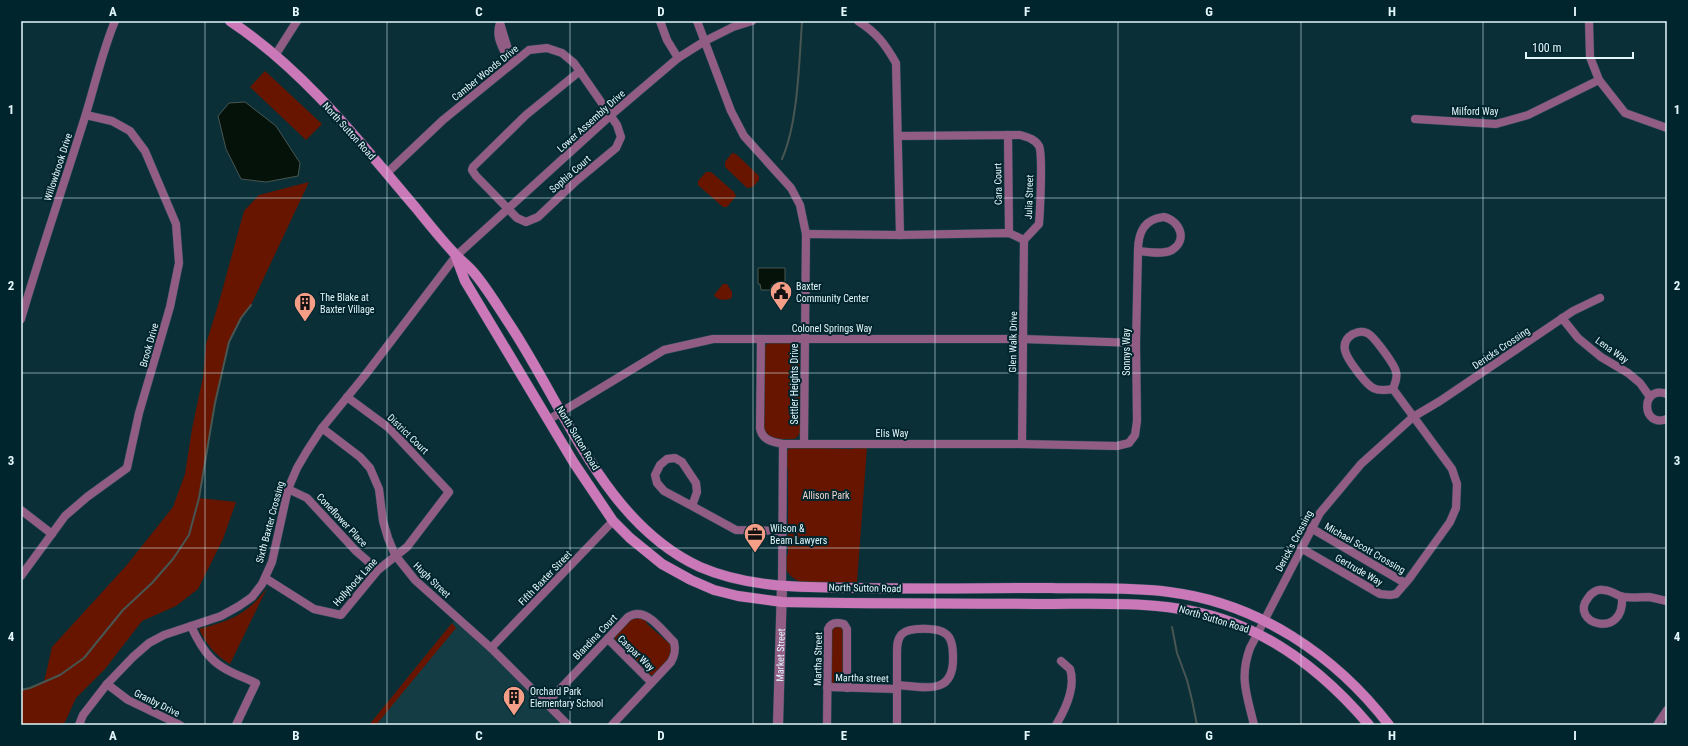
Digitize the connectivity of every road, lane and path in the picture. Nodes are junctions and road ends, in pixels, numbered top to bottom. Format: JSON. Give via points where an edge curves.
{"nodes":[{"id":1,"x":115,"y":21,"type":"edge"},
{"id":2,"x":230,"y":21,"type":"edge"},
{"id":3,"x":297,"y":21,"type":"edge"},
{"id":4,"x":660,"y":21,"type":"edge"},
{"id":5,"x":697,"y":21,"type":"edge"},
{"id":6,"x":752,"y":21,"type":"edge"},
{"id":7,"x":858,"y":21,"type":"edge"},
{"id":8,"x":1589,"y":21,"type":"edge"},
{"id":9,"x":500,"y":22,"type":"edge"},
{"id":10,"x":705,"y":41,"type":"junction"},
{"id":11,"x":276,"y":54,"type":"junction"},
{"id":12,"x":678,"y":58,"type":"junction"},
{"id":13,"x":512,"y":59,"type":"junction"},
{"id":14,"x":580,"y":71,"type":"junction"},
{"id":15,"x":1599,"y":80,"type":"junction"},
{"id":16,"x":86,"y":115,"type":"junction"},
{"id":17,"x":612,"y":115,"type":"junction"},
{"id":18,"x":1415,"y":119,"type":"dead end"},
{"id":19,"x":1667,"y":128,"type":"edge"},
{"id":20,"x":1008,"y":135,"type":"junction"},
{"id":21,"x":898,"y":136,"type":"junction"},
{"id":22,"x":387,"y":173,"type":"junction"},
{"id":23,"x":509,"y":208,"type":"junction"},
{"id":24,"x":1009,"y":233,"type":"junction"},
{"id":25,"x":806,"y":234,"type":"junction"},
{"id":26,"x":900,"y":235,"type":"junction"},
{"id":27,"x":1024,"y":240,"type":"junction"},
{"id":28,"x":1138,"y":251,"type":"junction"},
{"id":29,"x":456,"y":256,"type":"junction"},
{"id":30,"x":1600,"y":298,"type":"dead end"},
{"id":31,"x":1562,"y":318,"type":"junction"},
{"id":32,"x":21,"y":319,"type":"edge"},
{"id":33,"x":761,"y":338,"type":"junction"},
{"id":34,"x":805,"y":338,"type":"junction"},
{"id":35,"x":1023,"y":339,"type":"junction"},
{"id":36,"x":1136,"y":343,"type":"junction"},
{"id":37,"x":1393,"y":389,"type":"junction"},
{"id":38,"x":1667,"y":394,"type":"edge"},
{"id":39,"x":347,"y":397,"type":"junction"},
{"id":40,"x":1650,"y":397,"type":"junction"},
{"id":41,"x":562,"y":412,"type":"junction"},
{"id":42,"x":1414,"y":417,"type":"junction"},
{"id":43,"x":1667,"y":419,"type":"edge"},
{"id":44,"x":548,"y":420,"type":"junction"},
{"id":45,"x":322,"y":428,"type":"junction"},
{"id":46,"x":804,"y":443,"type":"junction"},
{"id":47,"x":783,"y":444,"type":"junction"},
{"id":48,"x":1022,"y":444,"type":"junction"},
{"id":49,"x":1122,"y":444,"type":"joint"},
{"id":50,"x":288,"y":489,"type":"junction"},
{"id":51,"x":449,"y":492,"type":"joint"},
{"id":52,"x":692,"y":506,"type":"junction"},
{"id":53,"x":21,"y":510,"type":"edge"},
{"id":54,"x":613,"y":521,"type":"junction"},
{"id":55,"x":1311,"y":528,"type":"junction"},
{"id":56,"x":783,"y":531,"type":"junction"},
{"id":57,"x":52,"y":534,"type":"junction"},
{"id":58,"x":1301,"y":548,"type":"junction"},
{"id":59,"x":395,"y":555,"type":"junction"},
{"id":60,"x":378,"y":570,"type":"junction"},
{"id":61,"x":21,"y":576,"type":"edge"},
{"id":62,"x":265,"y":578,"type":"junction"},
{"id":63,"x":1405,"y":584,"type":"junction"},
{"id":64,"x":782,"y":586,"type":"junction"},
{"id":65,"x":1622,"y":596,"type":"junction"},
{"id":66,"x":1667,"y":601,"type":"edge"},
{"id":67,"x":782,"y":602,"type":"junction"},
{"id":68,"x":1264,"y":620,"type":"junction"},
{"id":69,"x":190,"y":626,"type":"junction"},
{"id":70,"x":1258,"y":634,"type":"junction"},
{"id":71,"x":608,"y":639,"type":"junction"},
{"id":72,"x":491,"y":648,"type":"junction"},
{"id":73,"x":1061,"y":661,"type":"dead end"},
{"id":74,"x":651,"y":682,"type":"junction"},
{"id":75,"x":107,"y":684,"type":"junction"},
{"id":76,"x":827,"y":687,"type":"junction"},
{"id":77,"x":897,"y":687,"type":"junction"},
{"id":78,"x":847,"y":688,"type":"junction"},
{"id":79,"x":546,"y":704,"type":"junction"},
{"id":80,"x":1667,"y":710,"type":"edge"},
{"id":81,"x":1660,"y":724,"type":"edge"},
{"id":82,"x":79,"y":725,"type":"edge"},
{"id":83,"x":180,"y":725,"type":"edge"},
{"id":84,"x":236,"y":725,"type":"edge"},
{"id":85,"x":568,"y":725,"type":"edge"},
{"id":86,"x":612,"y":725,"type":"edge"},
{"id":87,"x":778,"y":725,"type":"edge"},
{"id":88,"x":827,"y":725,"type":"edge"},
{"id":89,"x":897,"y":725,"type":"edge"},
{"id":90,"x":1056,"y":725,"type":"edge"},
{"id":91,"x":1254,"y":725,"type":"edge"},
{"id":92,"x":1369,"y":725,"type":"edge"},
{"id":93,"x":1389,"y":725,"type":"edge"}],
"edges":[{"from":1,"to":16,"type":"street","name":"Willowbrook Drive","via":[[106,42]]},
{"from":2,"to":11,"type":"main road","name":"North Sutton Road"},
{"from":3,"to":11,"type":"street"},
{"from":4,"to":12,"type":"street"},
{"from":5,"to":10,"type":"street","name":"Settler Heights Drive"},
{"from":6,"to":10,"type":"street","name":"Lower Assembly Drive"},
{"from":7,"to":21,"type":"street","via":[[876,33],[896,63]]},
{"from":8,"to":15,"type":"street","via":[[1590,57]]},
{"from":9,"to":13,"type":"street","via":[[501,38]]},
{"from":10,"to":12,"type":"street","name":"Lower Assembly Drive"},
{"from":10,"to":25,"type":"street","name":"Settler Heights Drive","via":[[731,111],[744,136],[791,188],[800,205]]},
{"from":11,"to":22,"type":"main road","name":"North Sutton Road"},
{"from":12,"to":17,"type":"street","name":"Lower Assembly Drive"},
{"from":13,"to":14,"type":"street","name":"Camber Woods Drive","via":[[529,50],[547,48],[562,53]]},
{"from":13,"to":22,"type":"street","name":"Camber Woods Drive"},
{"from":14,"to":17,"type":"street","name":"Camber Woods Drive"},
{"from":14,"to":23,"type":"street","name":"Sophia Court","via":[[526,114],[474,167],[473,173]]},
{"from":15,"to":18,"type":"street","name":"Milford Way","via":[[1528,115],[1496,124]]},
{"from":15,"to":19,"type":"street","via":[[1625,113]]},
{"from":16,"to":32,"type":"street","name":"Willowbrook Drive"},
{"from":16,"to":57,"type":"street","name":"Brook Drive","via":[[112,121],[130,131],[144,151],[176,224],[179,263],[170,307],[139,413],[127,468],[65,516]]},
{"from":17,"to":23,"type":"street","name":"Lower Assembly Drive"},
{"from":17,"to":23,"type":"street","name":"Sophia Court","via":[[621,132],[616,148],[535,220],[520,220]]},
{"from":20,"to":21,"type":"street","name":"Julia Street"},
{"from":20,"to":24,"type":"street","name":"Cara Court"},
{"from":20,"to":27,"type":"street","name":"Julia Street","via":[[1032,139],[1039,146],[1039,224]]},
{"from":21,"to":26,"type":"street"},
{"from":22,"to":29,"type":"main road","name":"North Sutton Road"},
{"from":23,"to":29,"type":"street","name":"Lower Assembly Drive"},
{"from":24,"to":26,"type":"street"},
{"from":24,"to":27,"type":"street"},
{"from":25,"to":26,"type":"street"},
{"from":25,"to":34,"type":"street","name":"Settler Heights Drive"},
{"from":27,"to":35,"type":"street","name":"Glen Walk Drive"},
{"from":28,"to":28,"type":"street","name":"Sonnys Way","via":[[1138,238],[1150,220],[1164,217],[1175,221],[1180,237],[1172,250],[1163,253]]},
{"from":28,"to":36,"type":"street","name":"Sonnys Way"},
{"from":29,"to":39,"type":"street","name":"Sixth Baxter Crossing"},
{"from":29,"to":41,"type":"main road","name":"North Sutton Road","via":[[474,272],[514,330]]},
{"from":29,"to":44,"type":"main road","name":"North Sutton Road","via":[[465,281]]},
{"from":30,"to":31,"type":"street","name":"Dericks Crossing"},
{"from":31,"to":40,"type":"street","name":"Lena Way","via":[[1578,338],[1601,357],[1628,373],[1640,383]]},
{"from":31,"to":42,"type":"street","name":"Dericks Crossing"},
{"from":33,"to":34,"type":"street","name":"Colonel Springs Way"},
{"from":33,"to":41,"type":"street","name":"Colonel Springs Way","via":[[713,339],[664,350]]},
{"from":33,"to":47,"type":"street","name":"Elis Way","via":[[760,432],[768,440]]},
{"from":34,"to":35,"type":"street","name":"Colonel Springs Way"},
{"from":34,"to":46,"type":"street","name":"Settler Heights Drive"},
{"from":35,"to":36,"type":"street","name":"Colonel Springs Way"},
{"from":35,"to":48,"type":"street","name":"Glen Walk Drive"},
{"from":36,"to":49,"type":"street","name":"Sonnys Way","via":[[1137,421],[1135,435],[1128,443]]},
{"from":37,"to":37,"type":"street","via":[[1397,378],[1396,370],[1369,333],[1355,333],[1349,336],[1345,341],[1344,350],[1347,358],[1369,386],[1376,391]]},
{"from":37,"to":42,"type":"street","name":"Michael Scott Crossing"},
{"from":38,"to":40,"type":"street","via":[[1655,393]]},
{"from":39,"to":45,"type":"street","name":"Sixth Baxter Crossing"},
{"from":39,"to":51,"type":"street","name":"District Court","via":[[389,428]]},
{"from":40,"to":43,"type":"street","via":[[1647,403],[1650,416],[1656,420]]},
{"from":41,"to":44,"type":"street","name":"Colonel Springs Way"},
{"from":41,"to":64,"type":"main road","name":"North Sutton Road","via":[[618,502],[655,539],[676,554],[711,571],[747,582]]},
{"from":42,"to":55,"type":"street","name":"Derick's Crossing","via":[[1361,464],[1320,513]]},
{"from":42,"to":63,"type":"street","name":"Michael Scott Crossing","via":[[1452,469],[1457,484],[1456,508],[1450,522]]},
{"from":44,"to":54,"type":"main road","name":"North Sutton Road"},
{"from":45,"to":50,"type":"street","name":"Sixth Baxter Crossing","via":[[297,468]]},
{"from":45,"to":59,"type":"street","name":"Hugh Street","via":[[360,457],[370,468],[379,489],[383,521]]},
{"from":46,"to":47,"type":"street","name":"Elis Way"},
{"from":46,"to":48,"type":"street","name":"Elis Way"},
{"from":47,"to":56,"type":"street"},
{"from":48,"to":49,"type":"street","name":"Elis Way"},
{"from":50,"to":60,"type":"street","name":"Coneflower Place","via":[[307,498],[356,551]]},
{"from":50,"to":62,"type":"street","name":"Sixth Baxter Crossing","via":[[272,562]]},
{"from":51,"to":59,"type":"street","name":"Hollyhock Lane","via":[[407,547]]},
{"from":52,"to":52,"type":"street","via":[[664,491],[657,483],[657,470],[668,459],[675,458],[682,462],[696,483],[697,492]]},
{"from":52,"to":56,"type":"street","via":[[736,530]]},
{"from":53,"to":57,"type":"street"},
{"from":54,"to":67,"type":"main road","name":"North Sutton Road","via":[[657,561],[691,580],[714,590],[738,596]]},
{"from":54,"to":72,"type":"street","name":"Fifth Baxter Street"},
{"from":55,"to":58,"type":"street","name":"Derick's Crossing"},
{"from":55,"to":63,"type":"street","name":"Michael Scott Crossing"},
{"from":56,"to":64,"type":"street"},
{"from":57,"to":61,"type":"street","name":"Brook Drive"},
{"from":58,"to":63,"type":"street","name":"Gertrude Way","via":[[1380,594],[1396,594]]},
{"from":58,"to":68,"type":"street","name":"Derick's Crossing"},
{"from":59,"to":60,"type":"street","name":"Hollyhock Lane"},
{"from":59,"to":72,"type":"street","name":"Hugh Street","via":[[415,580]]},
{"from":60,"to":62,"type":"street","name":"Hollyhock Lane","via":[[341,615],[314,609]]},
{"from":62,"to":69,"type":"street","name":"Sixth Baxter Crossing","via":[[252,597],[239,606],[221,616]]},
{"from":64,"to":67,"type":"street","name":"Market Street"},
{"from":64,"to":68,"type":"main road","name":"North Sutton Road","via":[[1132,588],[1187,595]]},
{"from":65,"to":65,"type":"street","via":[[1602,589],[1593,592],[1586,599],[1584,609],[1587,618],[1602,625],[1612,622],[1619,615],[1623,603]]},
{"from":65,"to":66,"type":"street","via":[[1650,597]]},
{"from":67,"to":70,"type":"main road","name":"North Sutton Road","via":[[1164,606],[1240,625]]},
{"from":67,"to":87,"type":"street","name":"Market Street"},
{"from":68,"to":70,"type":"street","name":"Derick's Crossing"},
{"from":68,"to":93,"type":"main road","name":"North Sutton Road","via":[[1303,642],[1337,668],[1361,691]]},
{"from":69,"to":75,"type":"street","name":"Sixth Baxter Crossing","via":[[149,643]]},
{"from":69,"to":84,"type":"street","via":[[211,659],[256,683]]},
{"from":70,"to":91,"type":"street","name":"Derick's Crossing","via":[[1250,648],[1244,671]]},
{"from":70,"to":92,"type":"main road","name":"North Sutton Road","via":[[1300,659],[1323,678]]},
{"from":71,"to":74,"type":"street","name":"Caspar Way"},
{"from":71,"to":74,"type":"street","name":"Blandina Court","via":[[628,617],[639,613],[648,617],[674,642],[676,648],[671,662]]},
{"from":71,"to":79,"type":"street","name":"Blandina Court"},
{"from":72,"to":79,"type":"street","name":"Hugh Street"},
{"from":73,"to":90,"type":"street","via":[[1070,669],[1071,682],[1065,709]]},
{"from":74,"to":86,"type":"street","name":"Blandina Court"},
{"from":75,"to":82,"type":"street","name":"Sixth Baxter Crossing","via":[[83,715]]},
{"from":75,"to":83,"type":"street","name":"Granby Drive","via":[[128,700]]},
{"from":76,"to":78,"type":"street","name":"Martha street"},
{"from":76,"to":78,"type":"street","name":"Martha Street","via":[[828,629],[833,624],[841,623],[846,626],[848,632]]},
{"from":76,"to":88,"type":"street","name":"Martha Street"},
{"from":77,"to":77,"type":"street","via":[[898,641],[902,634],[913,629],[934,630],[946,634],[950,639],[953,659],[952,674],[947,681],[937,686]]},
{"from":77,"to":78,"type":"street","name":"Martha street"},
{"from":77,"to":89,"type":"street"},
{"from":79,"to":85,"type":"street","name":"Hugh Street"},
{"from":80,"to":81,"type":"street"}]}
